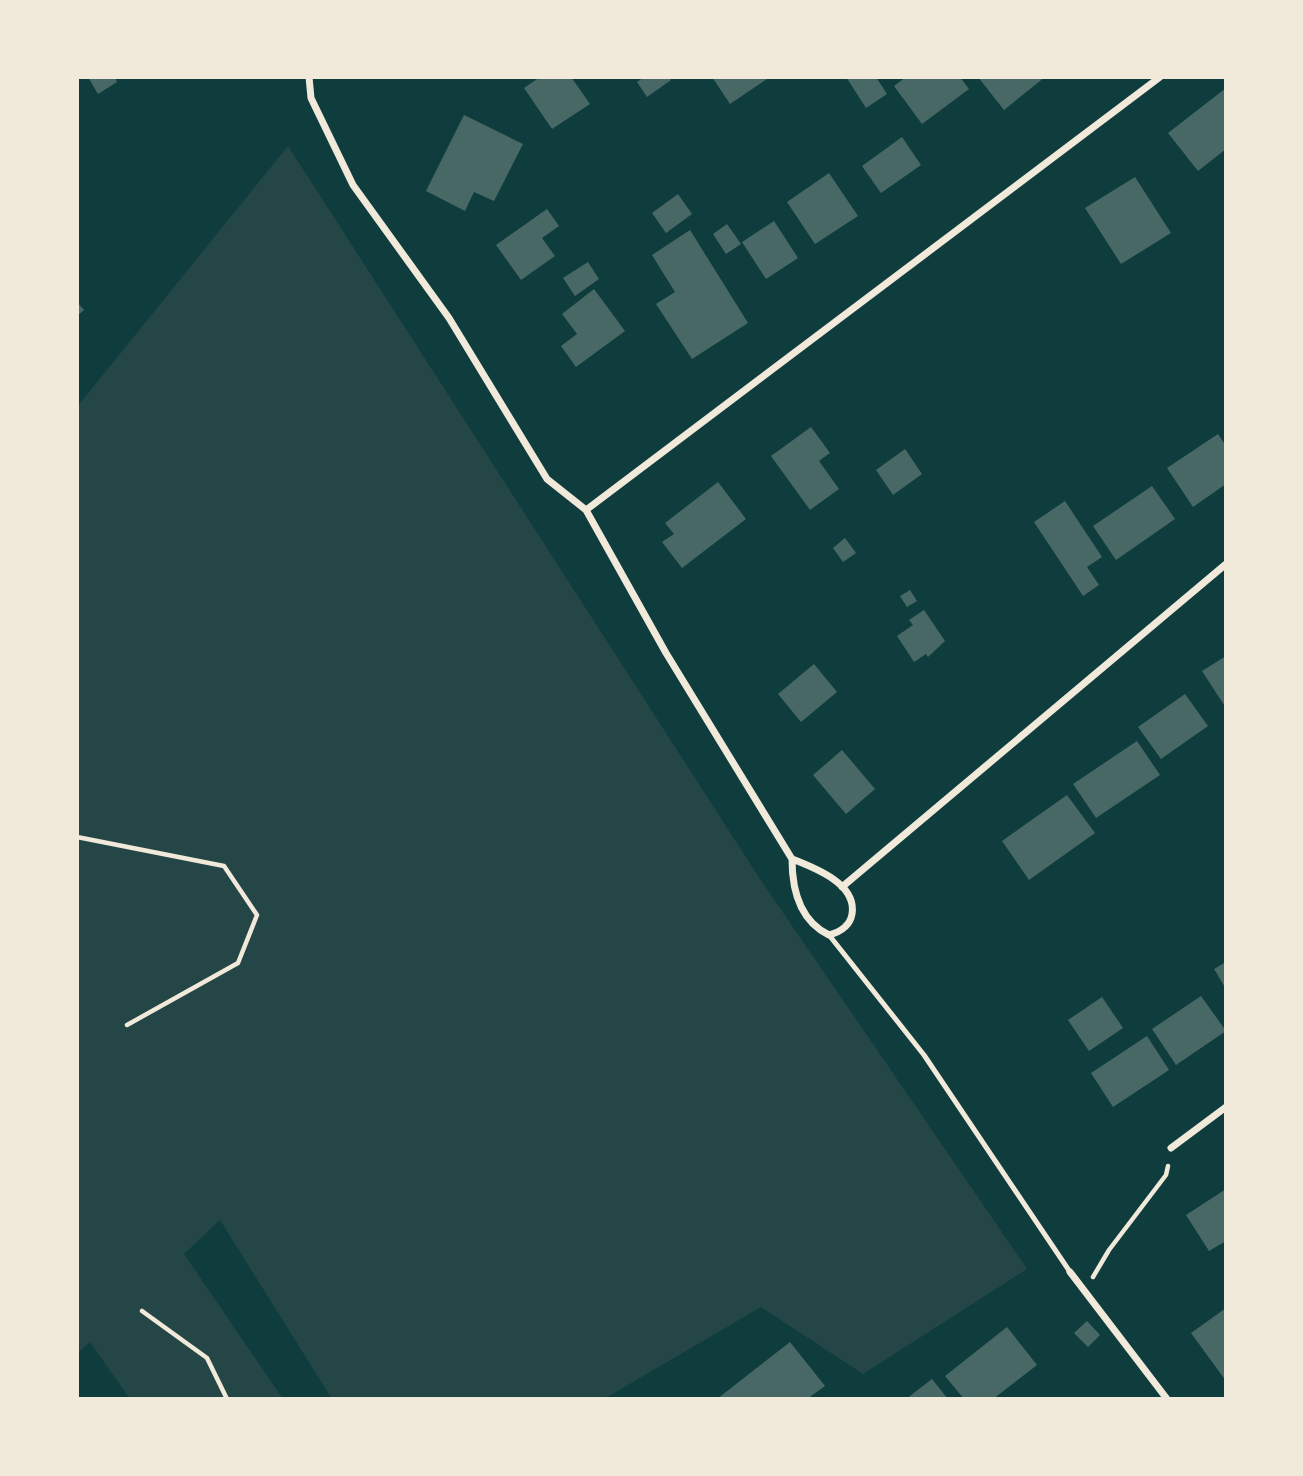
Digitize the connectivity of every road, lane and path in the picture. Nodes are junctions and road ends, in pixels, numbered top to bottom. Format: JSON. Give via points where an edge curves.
{"nodes":[{"id":1,"x":309,"y":77,"type":"edge"},
{"id":2,"x":1160,"y":77,"type":"edge"},
{"id":3,"x":586,"y":510,"type":"junction"},
{"id":4,"x":1226,"y":564,"type":"edge"},
{"id":5,"x":77,"y":837,"type":"edge"},
{"id":6,"x":792,"y":859,"type":"junction"},
{"id":7,"x":842,"y":887,"type":"junction"},
{"id":8,"x":829,"y":935,"type":"junction"},
{"id":9,"x":127,"y":1025,"type":"dead end"},
{"id":10,"x":1226,"y":1107,"type":"edge"},
{"id":11,"x":1171,"y":1148,"type":"joint"},
{"id":12,"x":1070,"y":1272,"type":"joint"},
{"id":13,"x":1085,"y":1292,"type":"junction"},
{"id":14,"x":142,"y":1311,"type":"dead end"},
{"id":15,"x":227,"y":1399,"type":"edge"},
{"id":16,"x":1167,"y":1399,"type":"edge"}],
"edges":[{"from":1,"to":3,"type":"street","via":[[311,98],[353,185],[449,318],[547,479]]},
{"from":2,"to":3,"type":"street"},
{"from":3,"to":6,"type":"street","via":[[666,653]]},
{"from":4,"to":7,"type":"street"},
{"from":5,"to":9,"type":"path","via":[[224,866],[257,915],[238,963]]},
{"from":6,"to":7,"type":"street"},
{"from":6,"to":8,"type":"street","via":[[792,879],[804,914]]},
{"from":7,"to":8,"type":"street","via":[[853,906],[851,920],[840,932]]},
{"from":8,"to":12,"type":"lane","via":[[924,1055]]},
{"from":10,"to":11,"type":"street"},
{"from":11,"to":13,"type":"path","via":[[1166,1175],[1109,1250]]},
{"from":12,"to":13,"type":"street"},
{"from":13,"to":16,"type":"street"},
{"from":14,"to":15,"type":"path","via":[[207,1359]]}]}
